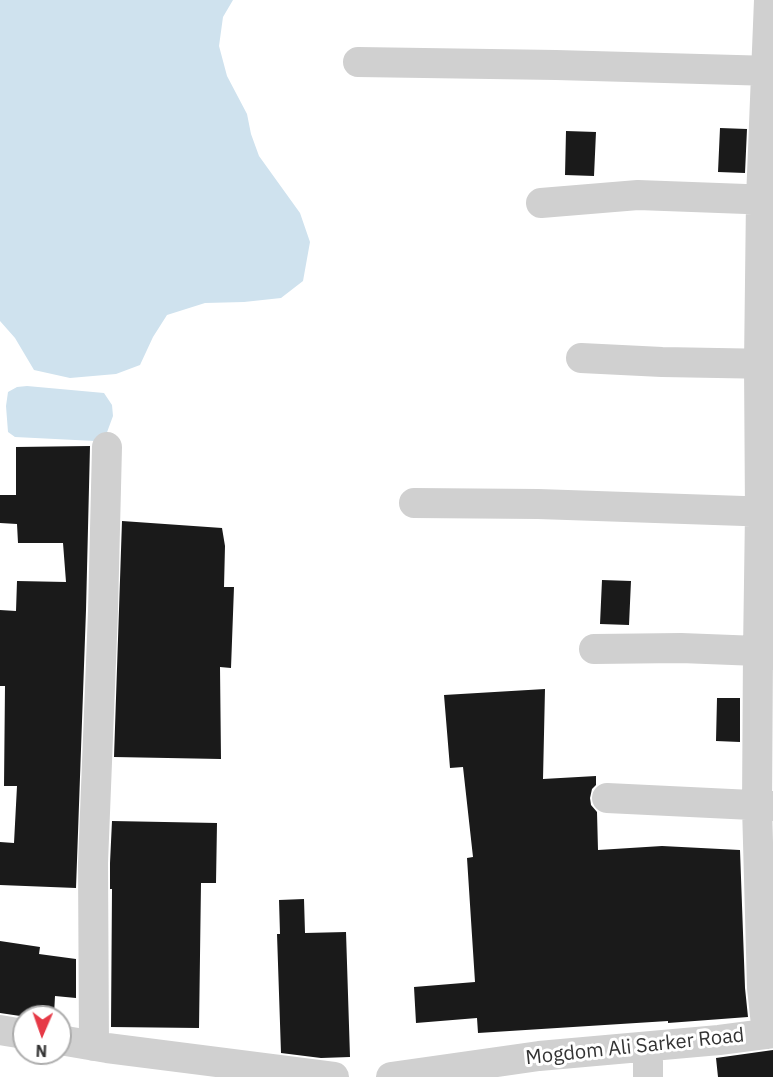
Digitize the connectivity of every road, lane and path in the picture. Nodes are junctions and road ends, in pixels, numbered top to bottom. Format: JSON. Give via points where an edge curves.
{"nodes":[{"id":1,"x":769,"y":0,"type":"edge"},
{"id":2,"x":358,"y":62,"type":"dead end"},
{"id":3,"x":769,"y":71,"type":"edge"},
{"id":4,"x":767,"y":199,"type":"edge"},
{"id":5,"x":541,"y":203,"type":"dead end"},
{"id":6,"x":581,"y":358,"type":"dead end"},
{"id":7,"x":766,"y":364,"type":"edge"},
{"id":8,"x":107,"y":447,"type":"dead end"},
{"id":9,"x":414,"y":503,"type":"dead end"},
{"id":10,"x":767,"y":512,"type":"edge"},
{"id":11,"x":594,"y":649,"type":"dead end"},
{"id":12,"x":765,"y":653,"type":"edge"},
{"id":13,"x":607,"y":798,"type":"dead end"},
{"id":14,"x":765,"y":806,"type":"edge"},
{"id":15,"x":770,"y":1033,"type":"edge"},
{"id":16,"x":72,"y":1042,"type":"edge"},
{"id":17,"x":94,"y":1046,"type":"junction"},
{"id":18,"x":648,"y":1047,"type":"junction"},
{"id":19,"x":334,"y":1077,"type":"edge"},
{"id":20,"x":390,"y":1077,"type":"edge"},
{"id":21,"x":648,"y":1077,"type":"edge"}],
"edges":[{"from":1,"to":3,"type":"street"},
{"from":2,"to":3,"type":"street"},
{"from":3,"to":4,"type":"street"},
{"from":4,"to":5,"type":"street","via":[[638,195]]},
{"from":4,"to":7,"type":"street"},
{"from":6,"to":7,"type":"street"},
{"from":7,"to":10,"type":"street"},
{"from":8,"to":17,"type":"street","via":[[93,863]]},
{"from":9,"to":10,"type":"street"},
{"from":10,"to":12,"type":"street"},
{"from":11,"to":12,"type":"street","via":[[681,648]]},
{"from":12,"to":14,"type":"street"},
{"from":13,"to":14,"type":"street"},
{"from":14,"to":15,"type":"street","via":[[762,988]]},
{"from":15,"to":18,"type":"street","name":"Mogdom Ali Sarker Road"},
{"from":16,"to":17,"type":"street"},
{"from":17,"to":19,"type":"street"},
{"from":18,"to":20,"type":"street","name":"Mogdom Ali Sarker Road","via":[[539,1056]]},
{"from":18,"to":21,"type":"street"}]}
